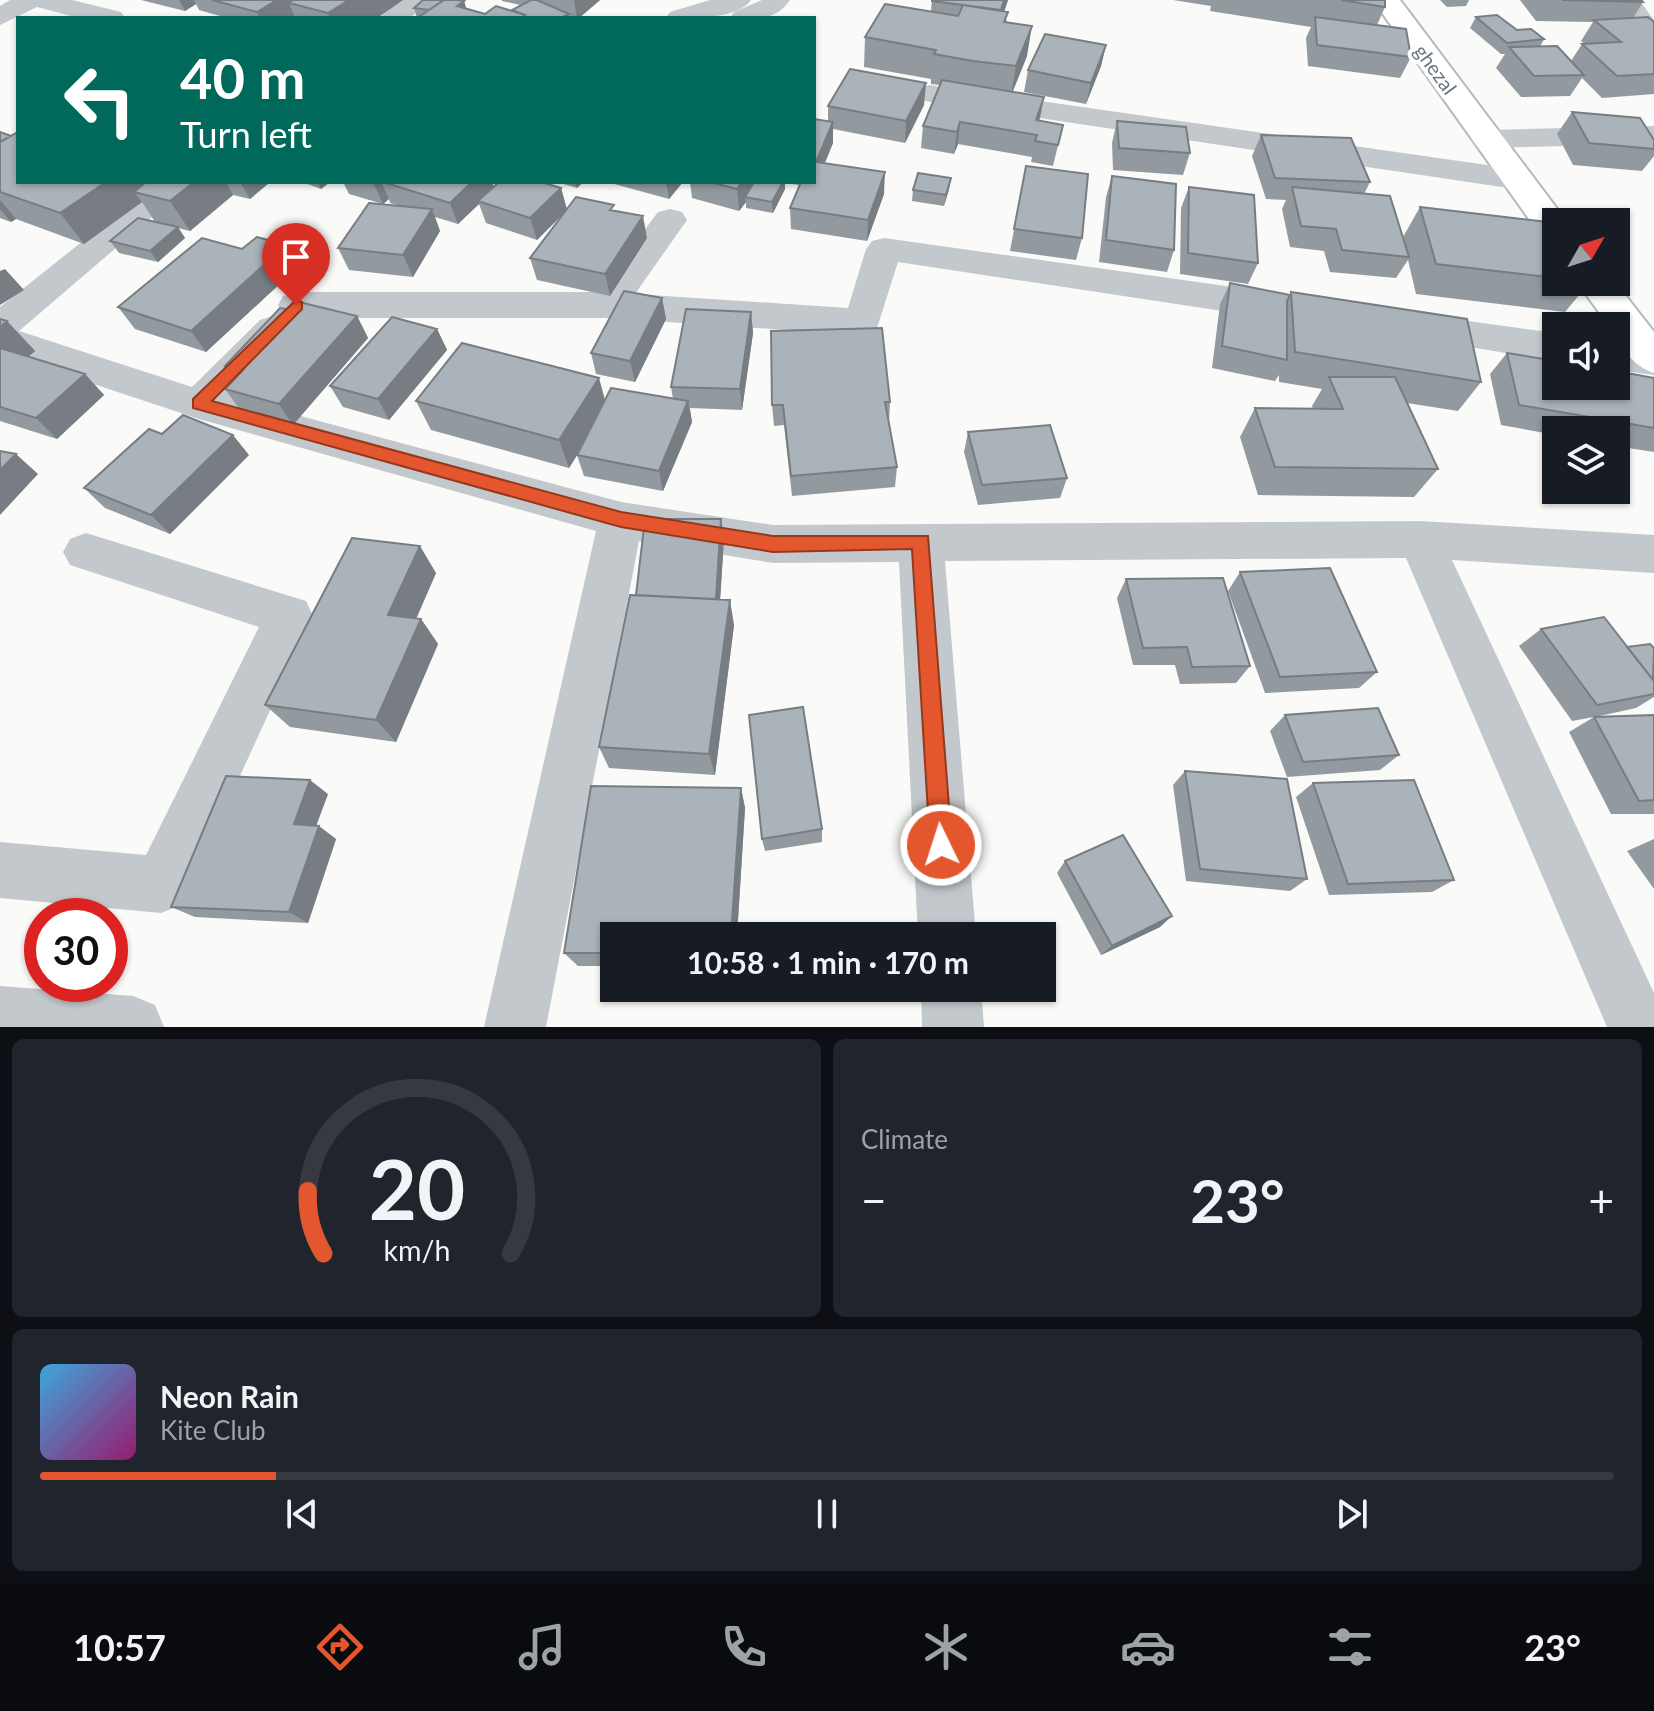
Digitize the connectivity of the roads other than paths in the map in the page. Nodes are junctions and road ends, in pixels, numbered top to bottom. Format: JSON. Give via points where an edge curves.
{"nodes":[{"id":1,"x":30,"y":0,"type":"edge"},
{"id":2,"x":40,"y":0,"type":"edge"},
{"id":3,"x":417,"y":0,"type":"edge"},
{"id":4,"x":738,"y":0,"type":"edge"},
{"id":5,"x":1386,"y":0,"type":"edge"},
{"id":6,"x":1625,"y":0,"type":"edge"},
{"id":7,"x":774,"y":7,"type":"edge"},
{"id":8,"x":103,"y":16,"type":"edge"},
{"id":9,"x":396,"y":16,"type":"edge"},
{"id":10,"x":686,"y":16,"type":"edge"},
{"id":11,"x":749,"y":16,"type":"edge"},
{"id":12,"x":0,"y":17,"type":"edge"},
{"id":13,"x":1654,"y":39,"type":"edge"},
{"id":14,"x":929,"y":94,"type":"edge"},
{"id":15,"x":1654,"y":135,"type":"edge"},
{"id":16,"x":1486,"y":139,"type":"junction"},
{"id":17,"x":1515,"y":179,"type":"junction"},
{"id":18,"x":170,"y":184,"type":"edge"},
{"id":19,"x":1542,"y":214,"type":"edge"},
{"id":20,"x":670,"y":220,"type":"dead end"},
{"id":21,"x":1606,"y":296,"type":"edge"},
{"id":22,"x":608,"y":305,"type":"junction"},
{"id":23,"x":1322,"y":313,"type":"edge"},
{"id":24,"x":1369,"y":320,"type":"edge"},
{"id":25,"x":0,"y":327,"type":"edge"},
{"id":26,"x":0,"y":339,"type":"edge"},
{"id":27,"x":1542,"y":345,"type":"edge"},
{"id":28,"x":1630,"y":357,"type":"edge"},
{"id":29,"x":1654,"y":360,"type":"edge"},
{"id":30,"x":199,"y":404,"type":"junction"},
{"id":31,"x":621,"y":520,"type":"junction"},
{"id":32,"x":1420,"y":539,"type":"junction"},
{"id":33,"x":921,"y":542,"type":"junction"},
{"id":34,"x":86,"y":552,"type":"dead end"},
{"id":35,"x":1654,"y":554,"type":"edge"},
{"id":36,"x":0,"y":870,"type":"edge"},
{"id":37,"x":946,"y":922,"type":"edge"},
{"id":38,"x":952,"y":1002,"type":"edge"},
{"id":39,"x":0,"y":1016,"type":"edge"},
{"id":40,"x":133,"y":1027,"type":"edge"},
{"id":41,"x":515,"y":1027,"type":"edge"},
{"id":42,"x":953,"y":1027,"type":"edge"},
{"id":43,"x":1638,"y":1027,"type":"edge"}],
"edges":[{"from":1,"to":12,"type":"street"},
{"from":2,"to":8,"type":"street"},
{"from":3,"to":9,"type":"street"},
{"from":4,"to":10,"type":"street"},
{"from":5,"to":16,"type":"main road","name":"ghezal"},
{"from":6,"to":13,"type":"street"},
{"from":7,"to":11,"type":"street"},
{"from":14,"to":17,"type":"street"},
{"from":15,"to":16,"type":"street"},
{"from":16,"to":17,"type":"main road","name":"ghezal"},
{"from":17,"to":19,"type":"main road","name":"ghezal"},
{"from":18,"to":25,"type":"street"},
{"from":20,"to":22,"type":"street"},
{"from":21,"to":29,"type":"main road"},
{"from":22,"to":23,"type":"street","via":[[863,322],[884,249]]},
{"from":22,"to":30,"type":"street","via":[[307,297]]},
{"from":24,"to":27,"type":"street"},
{"from":26,"to":30,"type":"street"},
{"from":28,"to":29,"type":"street"},
{"from":30,"to":31,"type":"street"},
{"from":31,"to":33,"type":"street","via":[[773,544]]},
{"from":31,"to":41,"type":"street"},
{"from":32,"to":33,"type":"street"},
{"from":32,"to":35,"type":"street"},
{"from":32,"to":43,"type":"street"},
{"from":33,"to":37,"type":"street"},
{"from":34,"to":36,"type":"street","via":[[289,616],[161,885]]},
{"from":38,"to":42,"type":"street"},
{"from":39,"to":40,"type":"street"}]}
